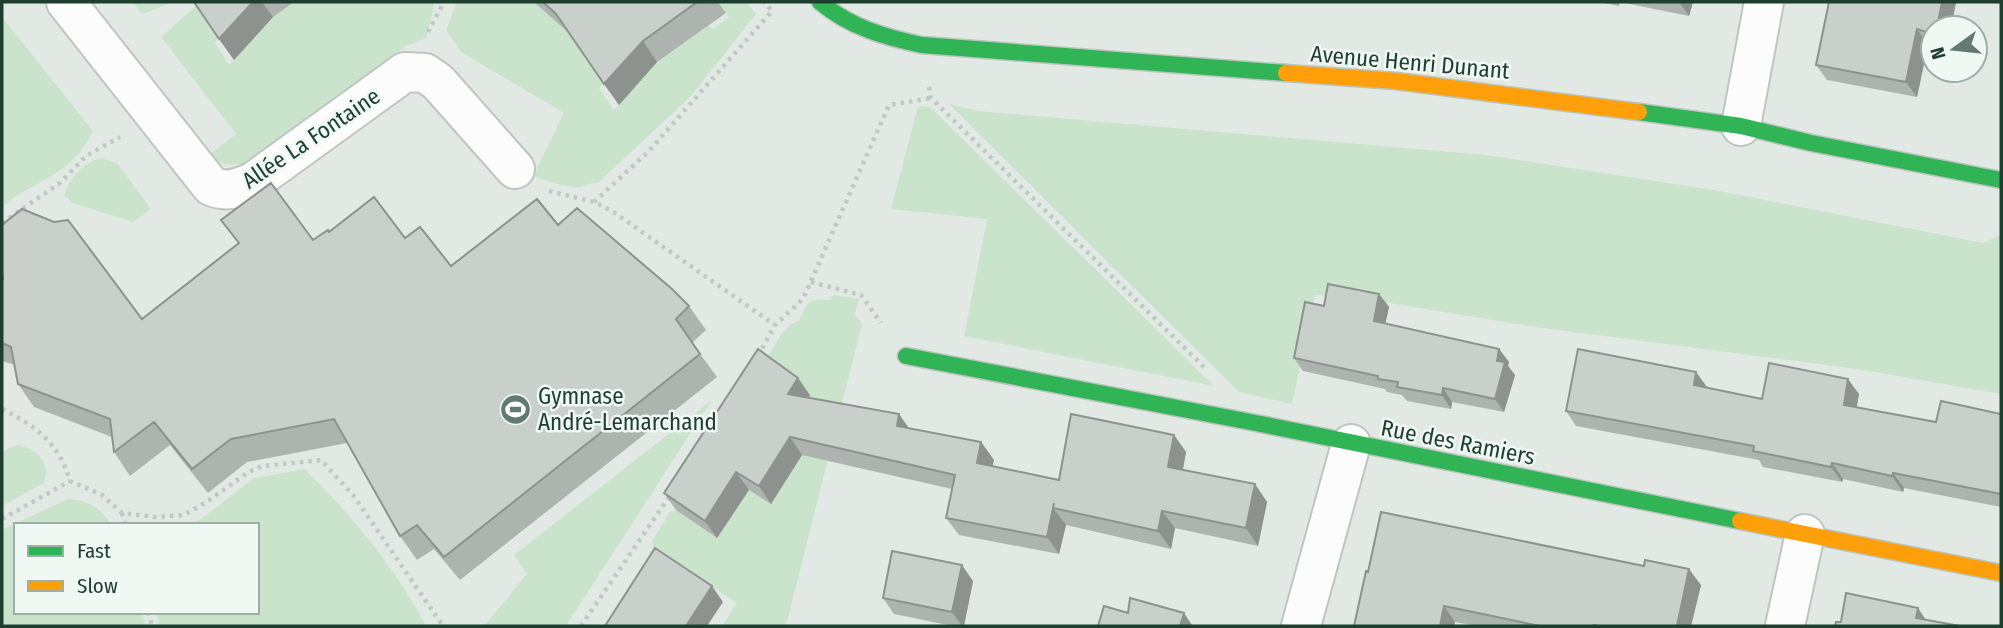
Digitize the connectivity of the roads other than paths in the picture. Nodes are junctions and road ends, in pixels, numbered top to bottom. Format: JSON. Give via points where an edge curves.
{"nodes":[{"id":1,"x":66,"y":2,"type":"edge"},
{"id":2,"x":820,"y":2,"type":"edge"},
{"id":3,"x":1764,"y":2,"type":"edge"},
{"id":4,"x":1741,"y":127,"type":"junction"},
{"id":5,"x":515,"y":169,"type":"road end"},
{"id":6,"x":2001,"y":180,"type":"edge"},
{"id":7,"x":906,"y":356,"type":"road end"},
{"id":8,"x":1351,"y":444,"type":"junction"},
{"id":9,"x":1805,"y":534,"type":"junction"},
{"id":10,"x":2001,"y":573,"type":"edge"},
{"id":11,"x":1301,"y":626,"type":"edge"},
{"id":12,"x":1785,"y":626,"type":"edge"}],
"edges":[{"from":1,"to":5,"type":"street","name":"Allée La Fontaine","via":[[211,186],[220,190],[254,182],[405,72],[425,73],[438,82]]},
{"from":2,"to":4,"type":"street","name":"Avenue Henri Dunant","via":[[856,27],[922,45],[1396,81]]},
{"from":3,"to":4,"type":"street"},
{"from":4,"to":6,"type":"street","name":"Avenue Henri Dunant"},
{"from":7,"to":8,"type":"street","name":"Rue des Ramiers"},
{"from":8,"to":9,"type":"street","name":"Rue des Ramiers"},
{"from":8,"to":11,"type":"street"},
{"from":9,"to":10,"type":"street","name":"Rue des Ramiers"},
{"from":9,"to":12,"type":"street"}]}
